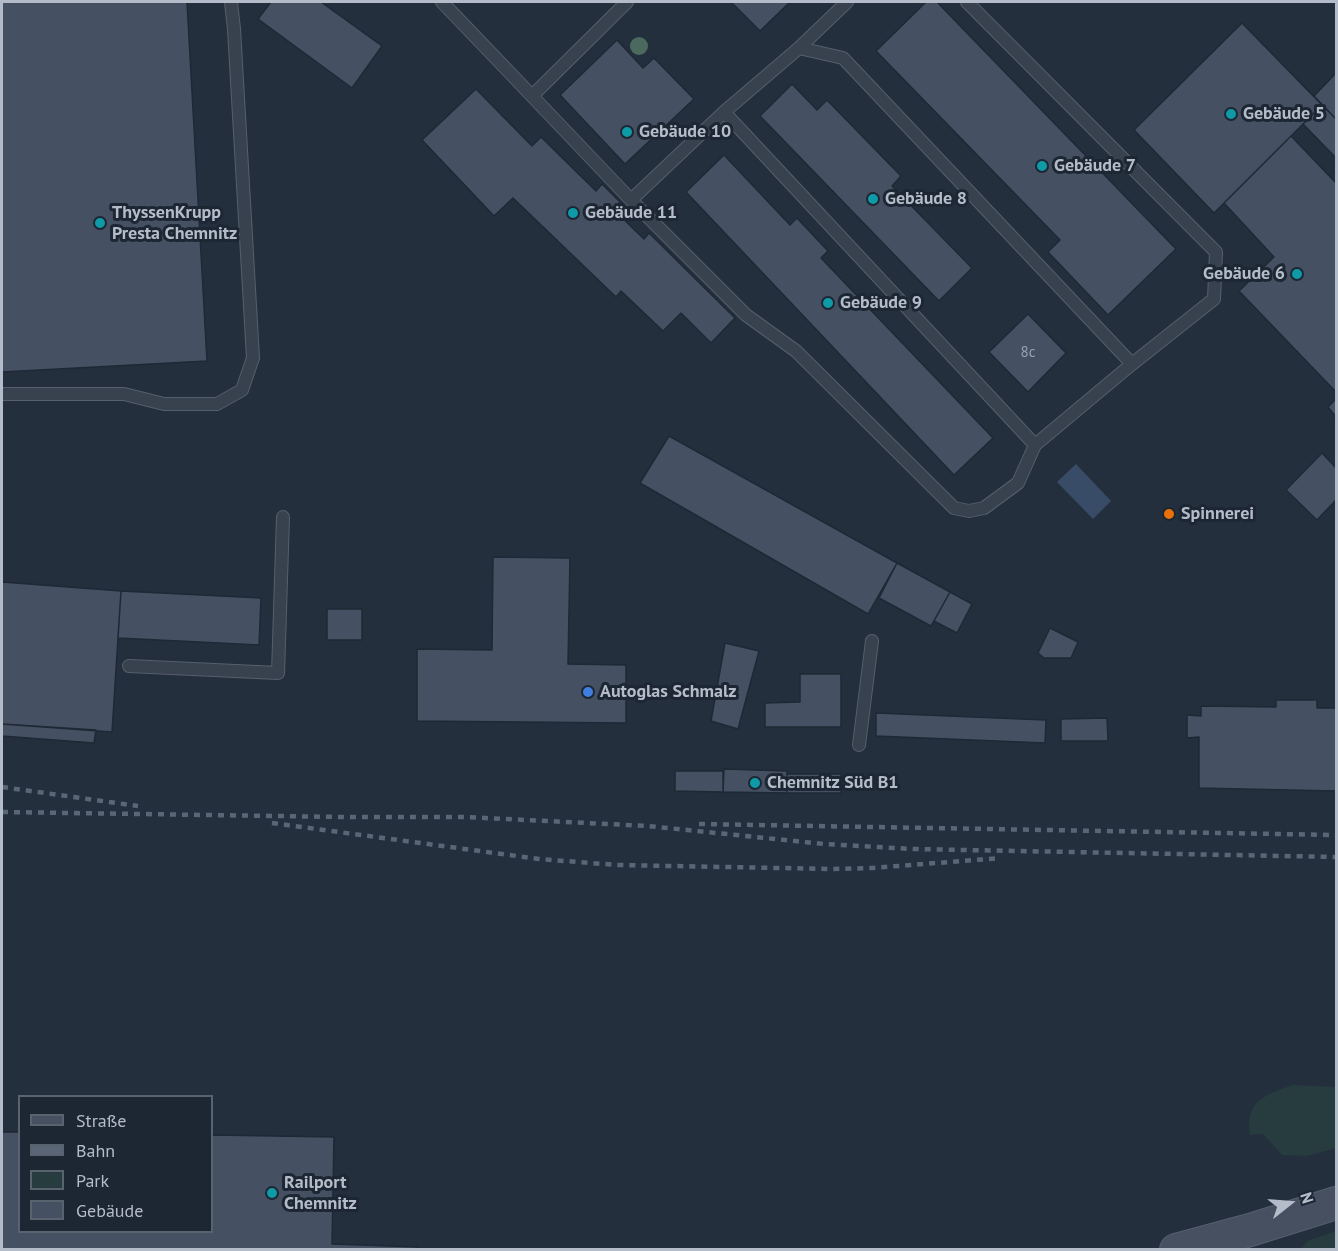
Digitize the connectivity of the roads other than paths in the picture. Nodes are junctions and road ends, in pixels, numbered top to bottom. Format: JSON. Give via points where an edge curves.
{"nodes":[{"id":1,"x":231,"y":2,"type":"edge"},
{"id":2,"x":442,"y":2,"type":"edge"},
{"id":3,"x":627,"y":2,"type":"edge"},
{"id":4,"x":847,"y":2,"type":"edge"},
{"id":5,"x":967,"y":2,"type":"edge"},
{"id":6,"x":799,"y":48,"type":"junction"},
{"id":7,"x":532,"y":96,"type":"junction"},
{"id":8,"x":724,"y":112,"type":"junction"},
{"id":9,"x":631,"y":200,"type":"junction"},
{"id":10,"x":1132,"y":364,"type":"junction"},
{"id":11,"x":2,"y":394,"type":"edge"},
{"id":12,"x":1035,"y":445,"type":"junction"},
{"id":13,"x":283,"y":517,"type":"dead end"},
{"id":14,"x":872,"y":641,"type":"dead end"},
{"id":15,"x":129,"y":666,"type":"dead end"},
{"id":16,"x":859,"y":744,"type":"dead end"},
{"id":17,"x":1336,"y":1203,"type":"edge"},
{"id":18,"x":1176,"y":1250,"type":"edge"}],
"edges":[{"from":1,"to":11,"type":"lane","via":[[253,358],[242,390],[217,404],[164,404],[124,394]]},
{"from":2,"to":7,"type":"lane"},
{"from":3,"to":7,"type":"lane"},
{"from":4,"to":6,"type":"lane"},
{"from":5,"to":10,"type":"lane","via":[[1216,252],[1214,298]]},
{"from":6,"to":8,"type":"lane"},
{"from":6,"to":10,"type":"lane","via":[[843,58]]},
{"from":7,"to":9,"type":"lane"},
{"from":8,"to":9,"type":"lane"},
{"from":8,"to":12,"type":"lane"},
{"from":9,"to":12,"type":"lane","via":[[746,315],[796,351],[954,508],[984,508],[1018,483]]},
{"from":10,"to":12,"type":"lane"},
{"from":13,"to":15,"type":"lane","via":[[278,673]]},
{"from":14,"to":16,"type":"lane"},
{"from":17,"to":18,"type":"main road"}]}
